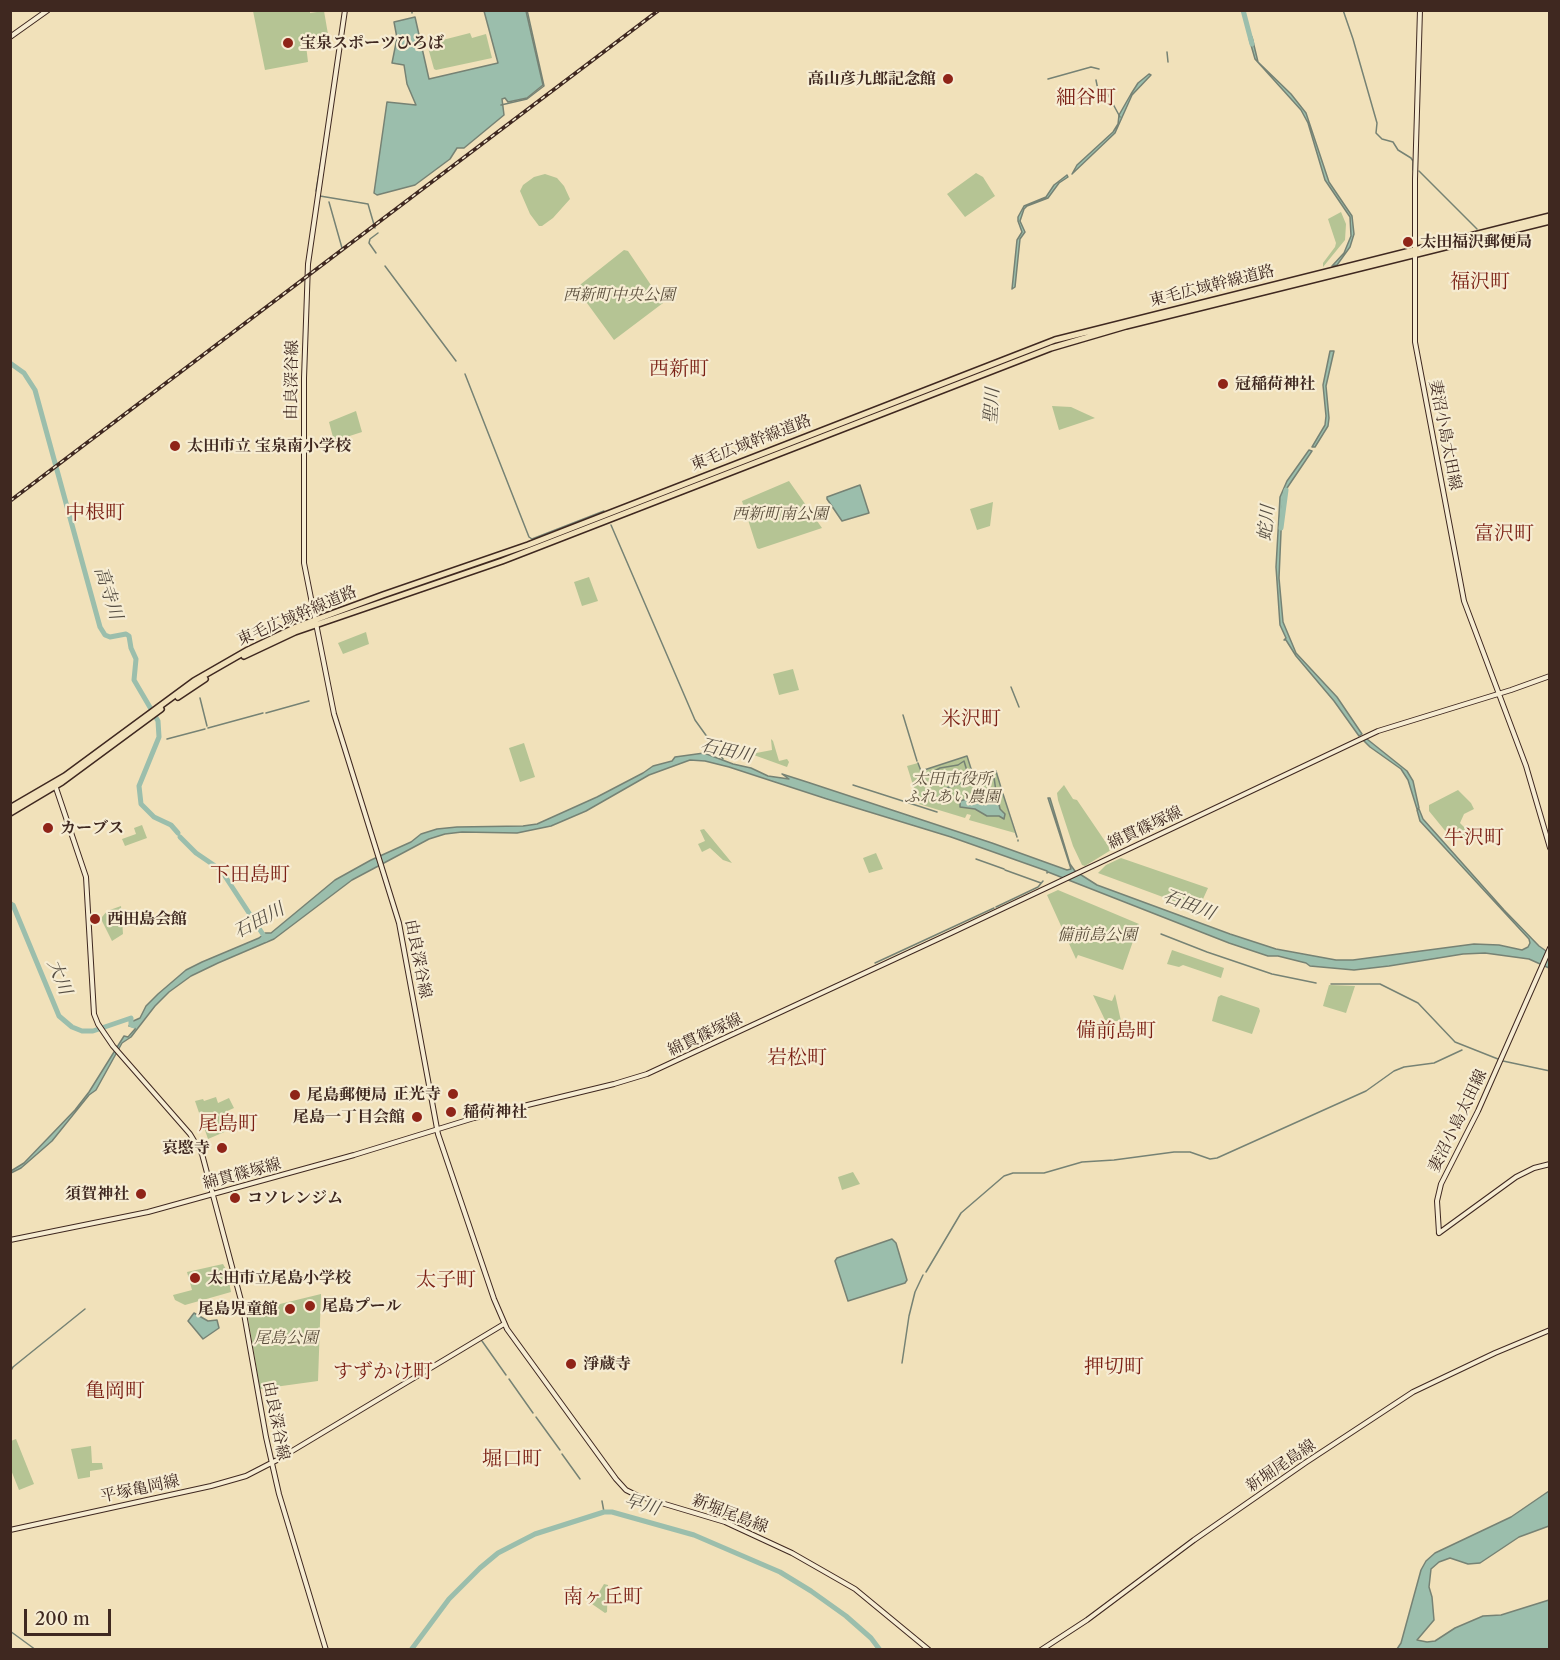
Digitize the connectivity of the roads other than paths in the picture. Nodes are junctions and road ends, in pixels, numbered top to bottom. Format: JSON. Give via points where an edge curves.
{"nodes":[{"id":1,"x":48,"y":10,"type":"edge"},
{"id":2,"x":345,"y":10,"type":"edge"},
{"id":3,"x":1420,"y":10,"type":"edge"},
{"id":4,"x":10,"y":37,"type":"edge"},
{"id":5,"x":1550,"y":216,"type":"edge"},
{"id":6,"x":1550,"y":221,"type":"edge"},
{"id":7,"x":1415,"y":252,"type":"junction"},
{"id":8,"x":316,"y":623,"type":"junction"},
{"id":9,"x":1550,"y":676,"type":"edge"},
{"id":10,"x":1498,"y":694,"type":"junction"},
{"id":11,"x":55,"y":785,"type":"junction"},
{"id":12,"x":10,"y":811,"type":"edge"},
{"id":13,"x":1550,"y":848,"type":"edge"},
{"id":14,"x":1550,"y":948,"type":"edge"},
{"id":15,"x":438,"y":1129,"type":"junction"},
{"id":16,"x":1550,"y":1164,"type":"edge"},
{"id":17,"x":213,"y":1194,"type":"junction"},
{"id":18,"x":10,"y":1240,"type":"edge"},
{"id":19,"x":504,"y":1324,"type":"junction"},
{"id":20,"x":1550,"y":1330,"type":"edge"},
{"id":21,"x":272,"y":1463,"type":"junction"},
{"id":22,"x":10,"y":1530,"type":"edge"},
{"id":23,"x":327,"y":1650,"type":"edge"},
{"id":24,"x":929,"y":1650,"type":"edge"},
{"id":25,"x":1041,"y":1650,"type":"edge"}],
"edges":[{"from":1,"to":4,"type":"main road"},
{"from":2,"to":8,"type":"main road","name":"由良深谷線","via":[[305,304],[304,563]]},
{"from":3,"to":7,"type":"main road","name":"妻沼小島太田線"},
{"from":5,"to":7,"type":"highway","name":"東毛広域幹線道路"},
{"from":6,"to":7,"type":"highway","name":"東毛広域幹線道路"},
{"from":7,"to":8,"type":"highway","name":"東毛広域幹線道路","via":[[1059,338],[1008,361]]},
{"from":7,"to":10,"type":"main road","name":"妻沼小島太田線","via":[[1414,334],[1423,386],[1464,601]]},
{"from":8,"to":11,"type":"highway","name":"東毛広域幹線道路","via":[[281,634],[194,681]]},
{"from":8,"to":15,"type":"main road","name":"由良深谷線","via":[[341,742],[401,929]]},
{"from":9,"to":10,"type":"main road","name":"綿貫篠塚線"},
{"from":10,"to":13,"type":"main road","name":"妻沼小島太田線","via":[[1526,766]]},
{"from":10,"to":15,"type":"main road","name":"綿貫篠塚線","via":[[1368,735],[647,1074]]},
{"from":11,"to":12,"type":"highway","name":"東毛広域幹線道路"},
{"from":11,"to":17,"type":"main road","name":"由良深谷線","via":[[86,877],[94,1014],[113,1046],[190,1134],[202,1154]]},
{"from":14,"to":16,"type":"main road","name":"妻沼小島太田線","via":[[1440,1188],[1439,1233],[1516,1177]]},
{"from":15,"to":17,"type":"main road","name":"綿貫篠塚線"},
{"from":15,"to":19,"type":"main road","name":"新堀尾島線"},
{"from":17,"to":18,"type":"main road","name":"綿貫篠塚線"},
{"from":17,"to":21,"type":"main road","name":"由良深谷線","via":[[243,1308]]},
{"from":19,"to":21,"type":"main road"},
{"from":19,"to":24,"type":"main road","name":"新堀尾島線","via":[[626,1490],[724,1522],[792,1552],[855,1589]]},
{"from":20,"to":25,"type":"main road","name":"新堀尾島線","via":[[1413,1392],[1305,1463]]},
{"from":21,"to":22,"type":"main road","name":"平塚亀岡線","via":[[223,1483]]},
{"from":21,"to":23,"type":"main road","name":"由良深谷線"}]}
